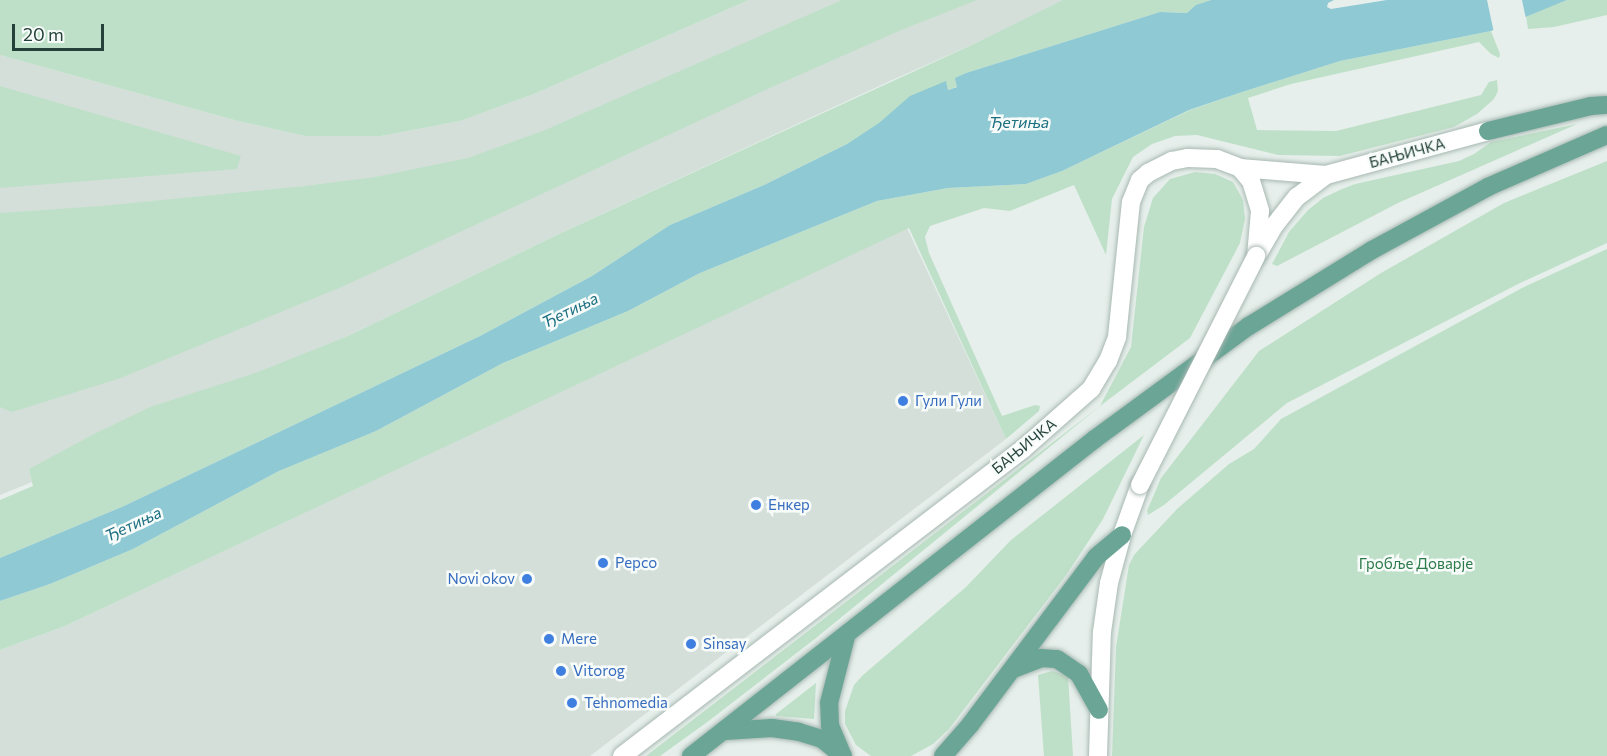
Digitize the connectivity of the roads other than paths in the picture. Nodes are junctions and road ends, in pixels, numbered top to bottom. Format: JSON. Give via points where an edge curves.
{"nodes":[{"id":1,"x":1607,"y":105,"type":"edge"},
{"id":2,"x":1488,"y":131,"type":"joint"},
{"id":3,"x":1607,"y":135,"type":"edge"},
{"id":4,"x":1240,"y":168,"type":"junction"},
{"id":5,"x":1326,"y":175,"type":"junction"},
{"id":6,"x":1256,"y":256,"type":"junction"},
{"id":7,"x":1122,"y":535,"type":"junction"},
{"id":8,"x":846,"y":636,"type":"junction"},
{"id":9,"x":1013,"y":669,"type":"junction"},
{"id":10,"x":1099,"y":710,"type":"junction"},
{"id":11,"x":725,"y":731,"type":"junction"},
{"id":12,"x":622,"y":756,"type":"edge"},
{"id":13,"x":691,"y":756,"type":"edge"},
{"id":14,"x":843,"y":756,"type":"edge"},
{"id":15,"x":943,"y":756,"type":"edge"},
{"id":16,"x":1098,"y":756,"type":"edge"}],
"edges":[{"from":1,"to":2,"type":"main road"},
{"from":2,"to":5,"type":"street","name":"БАЊИЧКА"},
{"from":3,"to":8,"type":"main road","via":[[1488,187],[1372,250],[1249,326],[1095,439]]},
{"from":4,"to":5,"type":"street"},
{"from":4,"to":6,"type":"street","name":"БАЊИЧКА","via":[[1251,181],[1260,211]]},
{"from":4,"to":12,"type":"street","name":"БАЊИЧКА","via":[[1217,159],[1188,158],[1158,167],[1140,180],[1131,202],[1117,337],[1091,389],[1023,449]]},
{"from":5,"to":6,"type":"street","name":"БАЊИЧКА","via":[[1297,197]]},
{"from":6,"to":7,"type":"street","name":"БАЊИЧКА","bridge":true,"via":[[1140,486]]},
{"from":7,"to":9,"type":"main road","via":[[1096,557]]},
{"from":7,"to":10,"type":"street","name":"БАЊИЧКА","via":[[1109,583],[1102,632]]},
{"from":8,"to":11,"type":"main road"},
{"from":8,"to":14,"type":"main road","via":[[829,704],[831,726]]},
{"from":9,"to":10,"type":"main road","via":[[1041,658],[1057,659],[1079,675]]},
{"from":9,"to":15,"type":"main road"},
{"from":10,"to":16,"type":"street","name":"БАЊИЧКА"},
{"from":11,"to":13,"type":"main road"},
{"from":11,"to":14,"type":"main road","via":[[772,728],[799,732],[822,739]]}]}
